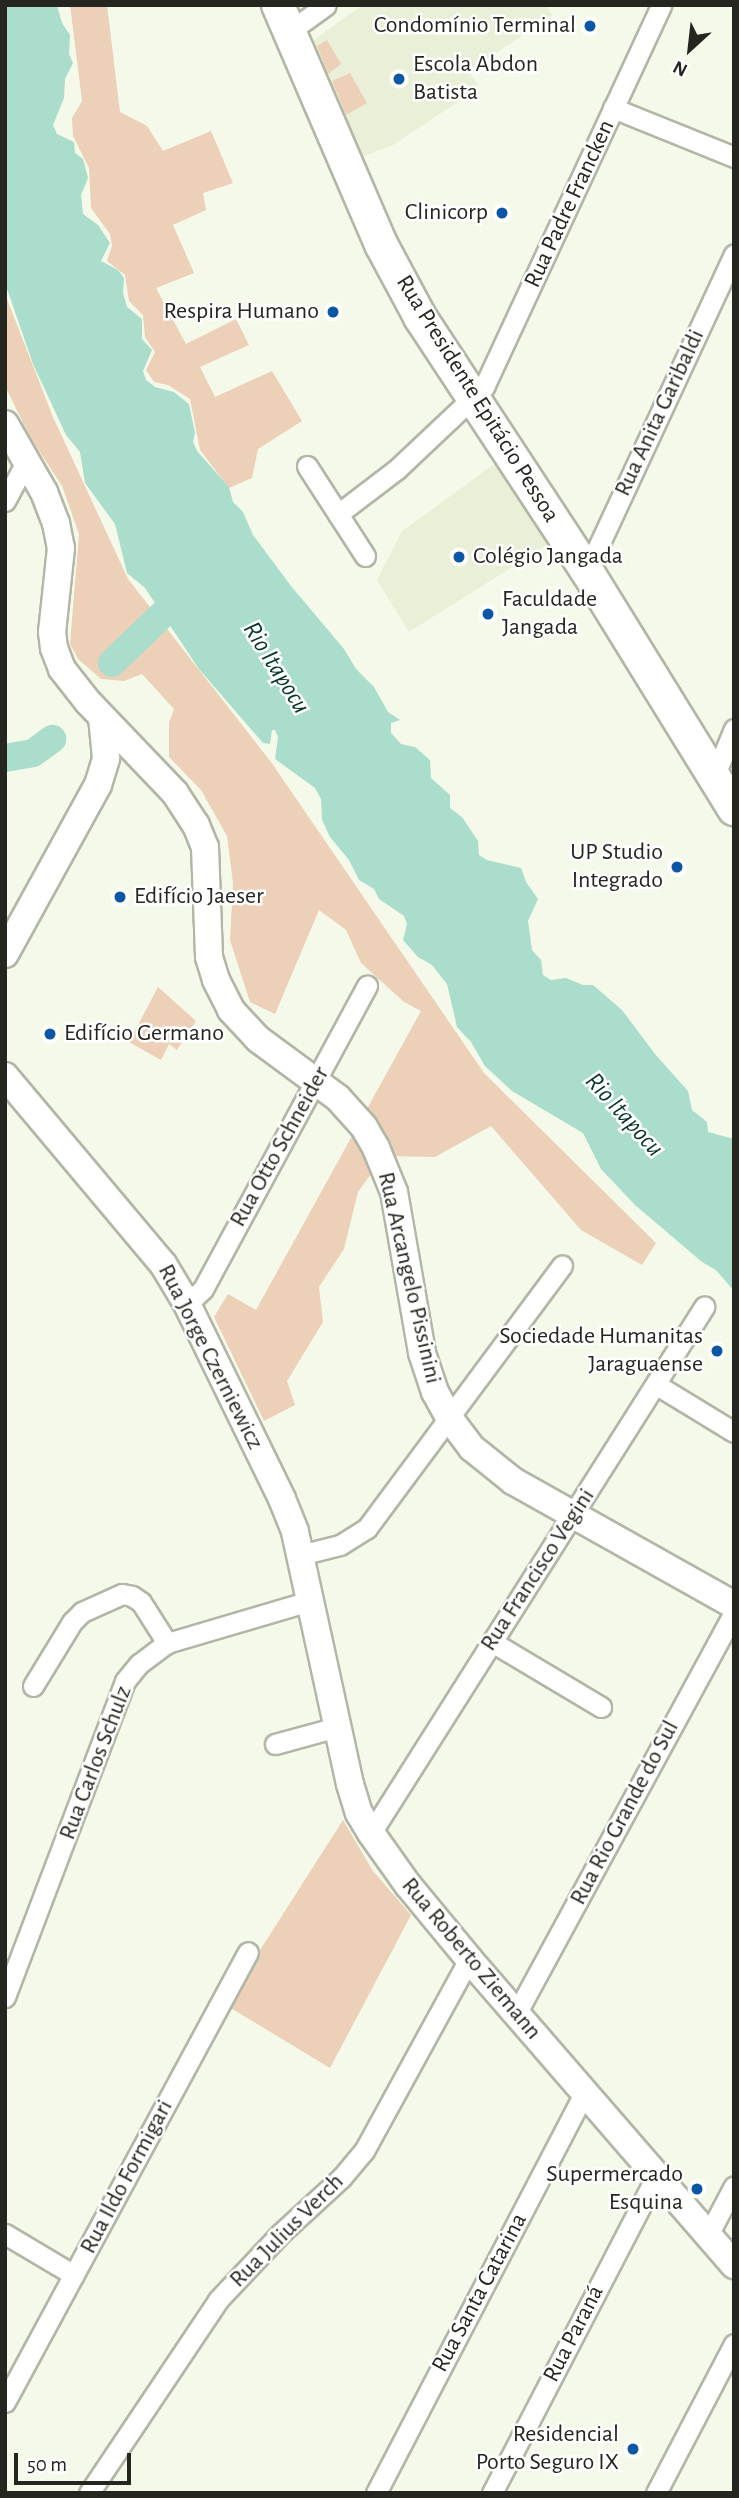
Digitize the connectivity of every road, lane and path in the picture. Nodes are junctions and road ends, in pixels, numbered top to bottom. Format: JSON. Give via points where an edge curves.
{"nodes":[{"id":1,"x":326,"y":5,"type":"edge"},
{"id":2,"x":661,"y":5,"type":"edge"},
{"id":3,"x":284,"y":18,"type":"edge"},
{"id":4,"x":613,"y":108,"type":"junction"},
{"id":5,"x":734,"y":156,"type":"edge"},
{"id":6,"x":734,"y":254,"type":"edge"},
{"id":7,"x":473,"y":398,"type":"junction"},
{"id":8,"x":5,"y":425,"type":"edge"},
{"id":9,"x":26,"y":462,"type":"junction"},
{"id":10,"x":307,"y":466,"type":"dead end"},
{"id":11,"x":5,"y":501,"type":"edge"},
{"id":12,"x":338,"y":514,"type":"junction"},
{"id":13,"x":365,"y":556,"type":"dead end"},
{"id":14,"x":587,"y":571,"type":"junction"},
{"id":15,"x":102,"y":717,"type":"junction"},
{"id":16,"x":734,"y":729,"type":"edge"},
{"id":17,"x":714,"y":777,"type":"junction"},
{"id":18,"x":163,"y":781,"type":"junction"},
{"id":19,"x":98,"y":785,"type":"junction"},
{"id":20,"x":734,"y":809,"type":"edge"},
{"id":21,"x":7,"y":948,"type":"edge"},
{"id":22,"x":367,"y":986,"type":"dead end"},
{"id":23,"x":5,"y":1076,"type":"edge"},
{"id":24,"x":317,"y":1081,"type":"junction"},
{"id":25,"x":562,"y":1265,"type":"dead end"},
{"id":26,"x":187,"y":1304,"type":"junction"},
{"id":27,"x":705,"y":1307,"type":"dead end"},
{"id":28,"x":657,"y":1385,"type":"junction"},
{"id":29,"x":450,"y":1419,"type":"junction"},
{"id":30,"x":734,"y":1432,"type":"edge"},
{"id":31,"x":573,"y":1517,"type":"junction"},
{"id":32,"x":300,"y":1555,"type":"junction"},
{"id":33,"x":310,"y":1601,"type":"junction"},
{"id":34,"x":734,"y":1605,"type":"edge"},
{"id":35,"x":734,"y":1612,"type":"edge"},
{"id":36,"x":492,"y":1642,"type":"junction"},
{"id":37,"x":167,"y":1643,"type":"junction"},
{"id":38,"x":33,"y":1686,"type":"dead end"},
{"id":39,"x":601,"y":1707,"type":"dead end"},
{"id":40,"x":337,"y":1727,"type":"junction"},
{"id":41,"x":275,"y":1744,"type":"dead end"},
{"id":42,"x":370,"y":1833,"type":"junction"},
{"id":43,"x":248,"y":1952,"type":"dead end"},
{"id":44,"x":469,"y":1959,"type":"junction"},
{"id":45,"x":5,"y":1997,"type":"edge"},
{"id":46,"x":516,"y":2014,"type":"junction"},
{"id":47,"x":584,"y":2094,"type":"junction"},
{"id":48,"x":656,"y":2176,"type":"junction"},
{"id":49,"x":734,"y":2186,"type":"edge"},
{"id":50,"x":5,"y":2234,"type":"edge"},
{"id":51,"x":708,"y":2235,"type":"junction"},
{"id":52,"x":734,"y":2265,"type":"edge"},
{"id":53,"x":74,"y":2275,"type":"junction"},
{"id":54,"x":734,"y":2344,"type":"edge"},
{"id":55,"x":5,"y":2402,"type":"edge"},
{"id":56,"x":89,"y":2493,"type":"edge"},
{"id":57,"x":376,"y":2493,"type":"edge"},
{"id":58,"x":492,"y":2493,"type":"edge"},
{"id":59,"x":656,"y":2493,"type":"edge"}],
"edges":[{"from":1,"to":3,"type":"street"},
{"from":2,"to":4,"type":"street","name":"Rua Padre Francken"},
{"from":3,"to":7,"type":"highway","name":"Rua Presidente Epitácio Pessoa","via":[[382,246],[420,317]]},
{"from":4,"to":5,"type":"street"},
{"from":4,"to":7,"type":"street","name":"Rua Padre Francken","via":[[491,375]]},
{"from":6,"to":14,"type":"street","name":"Rua Anita Garibaldi"},
{"from":7,"to":12,"type":"street","name":"Rua Padre Francken","via":[[397,469]]},
{"from":7,"to":14,"type":"highway","name":"Rua Presidente Epitácio Pessoa"},
{"from":8,"to":9,"type":"main road","name":"Rua Arcangelo Pissinini"},
{"from":9,"to":11,"type":"street"},
{"from":9,"to":15,"type":"main road","name":"Rua Arcangelo Pissinini","via":[[51,508],[61,548],[52,616],[54,648],[74,687]]},
{"from":10,"to":12,"type":"street"},
{"from":12,"to":13,"type":"street"},
{"from":14,"to":17,"type":"highway","name":"Rua Presidente Epitácio Pessoa"},
{"from":15,"to":18,"type":"main road","name":"Rua Arcangelo Pissinini"},
{"from":15,"to":19,"type":"main road","via":[[106,758]]},
{"from":16,"to":17,"type":"street"},
{"from":17,"to":20,"type":"highway","name":"Rua Presidente Epitácio Pessoa"},
{"from":18,"to":19,"type":"main road","via":[[123,771]]},
{"from":18,"to":24,"type":"main road","name":"Rua Arcangelo Pissinini","via":[[184,804],[205,847],[207,945],[231,1010],[249,1031]]},
{"from":19,"to":21,"type":"main road"},
{"from":22,"to":24,"type":"street","name":"Rua Otto Schneider"},
{"from":23,"to":26,"type":"main road","name":"Rua Jorge Czerniewicz","via":[[133,1225]]},
{"from":24,"to":26,"type":"street","name":"Rua Otto Schneider","via":[[203,1289]]},
{"from":24,"to":29,"type":"main road","name":"Rua Arcangelo Pissinini","via":[[364,1127],[389,1177],[422,1353]]},
{"from":25,"to":29,"type":"street"},
{"from":26,"to":32,"type":"main road","name":"Rua Jorge Czerniewicz","via":[[282,1499]]},
{"from":27,"to":28,"type":"street","name":"Rua Francisco Vegini"},
{"from":28,"to":30,"type":"street"},
{"from":28,"to":31,"type":"street","name":"Rua Francisco Vegini"},
{"from":29,"to":31,"type":"main road","name":"Rua Arcangelo Pissinini","via":[[491,1466]]},
{"from":29,"to":32,"type":"street","via":[[367,1528],[340,1545]]},
{"from":31,"to":34,"type":"main road","name":"Rua Arcangelo Pissinini"},
{"from":31,"to":36,"type":"street","name":"Rua Francisco Vegini"},
{"from":32,"to":33,"type":"main road","name":"Rua Jorge Czerniewicz"},
{"from":33,"to":37,"type":"street","name":"Rua Carlos Schulz"},
{"from":33,"to":40,"type":"main road","name":"Rua Roberto Ziemann"},
{"from":35,"to":46,"type":"street","name":"Rua Rio Grande do Sul"},
{"from":36,"to":39,"type":"street"},
{"from":36,"to":42,"type":"street","name":"Rua Francisco Vegini"},
{"from":37,"to":38,"type":"street","via":[[141,1602],[122,1594],[82,1612],[72,1622]]},
{"from":37,"to":45,"type":"street","name":"Rua Carlos Schulz","via":[[125,1681]]},
{"from":40,"to":41,"type":"street"},
{"from":40,"to":42,"type":"main road","name":"Rua Roberto Ziemann","via":[[355,1803]]},
{"from":42,"to":44,"type":"main road","name":"Rua Roberto Ziemann"},
{"from":43,"to":53,"type":"street","name":"Rua Ildo Formigari"},
{"from":44,"to":46,"type":"main road","name":"Rua Roberto Ziemann"},
{"from":44,"to":56,"type":"street","name":"Rua Julius Verch","via":[[364,2151],[218,2300]]},
{"from":46,"to":47,"type":"main road","name":"Rua Roberto Ziemann"},
{"from":47,"to":48,"type":"main road","name":"Rua Roberto Ziemann"},
{"from":47,"to":57,"type":"street","name":"Rua Santa Catarina"},
{"from":48,"to":51,"type":"main road","name":"Rua Roberto Ziemann"},
{"from":48,"to":58,"type":"street","name":"Rua Paraná"},
{"from":49,"to":51,"type":"street"},
{"from":50,"to":53,"type":"street"},
{"from":51,"to":52,"type":"main road","name":"Rua Roberto Ziemann"},
{"from":53,"to":55,"type":"street","name":"Rua Ildo Formigari"},
{"from":54,"to":59,"type":"street"}]}
